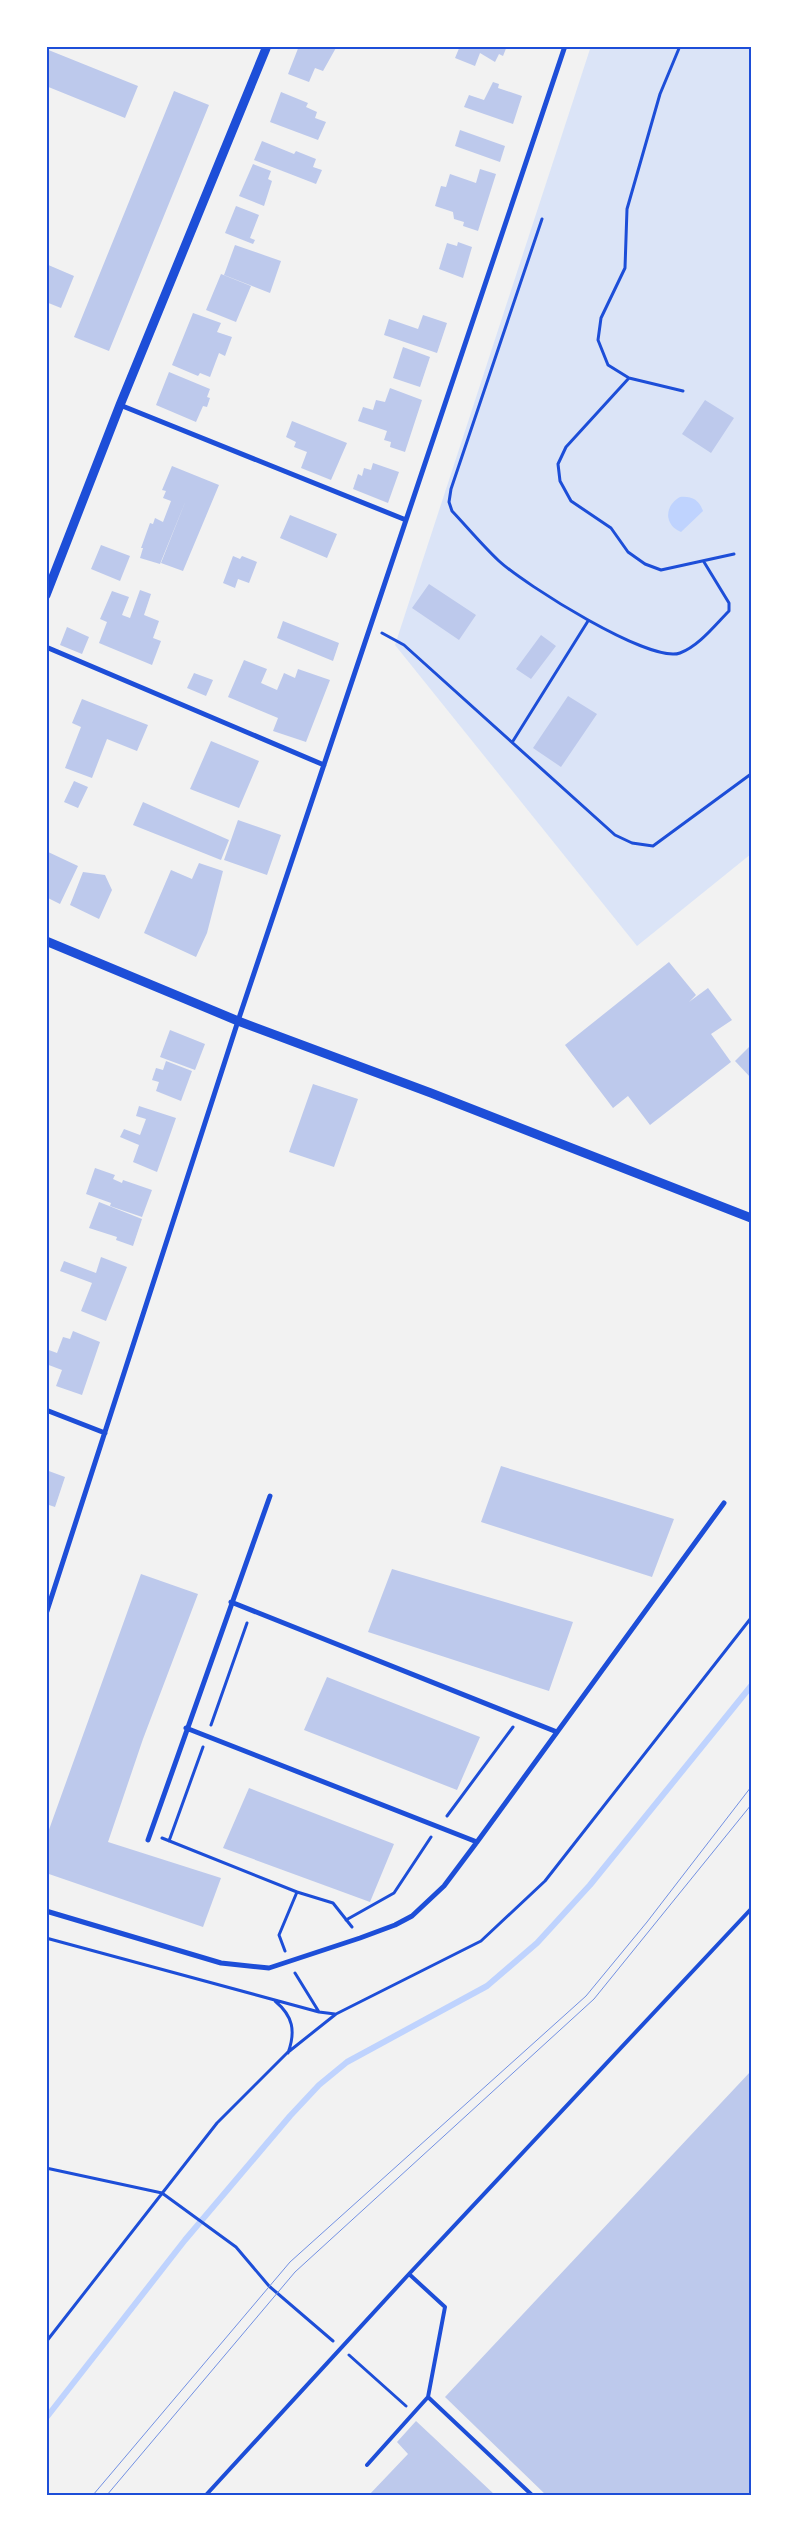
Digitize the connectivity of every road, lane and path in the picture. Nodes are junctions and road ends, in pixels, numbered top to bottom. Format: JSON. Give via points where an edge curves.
{"nodes":[{"id":1,"x":267,"y":46,"type":"edge"},
{"id":2,"x":565,"y":46,"type":"edge"},
{"id":3,"x":680,"y":46,"type":"edge"},
{"id":4,"x":542,"y":219,"type":"dead end"},
{"id":5,"x":630,"y":378,"type":"junction"},
{"id":6,"x":683,"y":391,"type":"dead end"},
{"id":7,"x":120,"y":405,"type":"junction"},
{"id":8,"x":406,"y":520,"type":"junction"},
{"id":9,"x":734,"y":554,"type":"dead end"},
{"id":10,"x":704,"y":562,"type":"junction"},
{"id":11,"x":46,"y":595,"type":"edge"},
{"id":12,"x":588,"y":621,"type":"junction"},
{"id":13,"x":370,"y":627,"type":"junction"},
{"id":14,"x":46,"y":647,"type":"edge"},
{"id":15,"x":513,"y":741,"type":"junction"},
{"id":16,"x":324,"y":765,"type":"junction"},
{"id":17,"x":751,"y":774,"type":"edge"},
{"id":18,"x":46,"y":941,"type":"edge"},
{"id":19,"x":238,"y":1022,"type":"junction"},
{"id":20,"x":751,"y":1218,"type":"edge"},
{"id":21,"x":46,"y":1410,"type":"edge"},
{"id":22,"x":105,"y":1433,"type":"junction"},
{"id":23,"x":270,"y":1496,"type":"dead end"},
{"id":24,"x":724,"y":1503,"type":"dead end"},
{"id":25,"x":231,"y":1602,"type":"junction"},
{"id":26,"x":46,"y":1614,"type":"edge"},
{"id":27,"x":751,"y":1618,"type":"edge"},
{"id":28,"x":186,"y":1728,"type":"junction"},
{"id":29,"x":557,"y":1732,"type":"junction"},
{"id":30,"x":151,"y":1834,"type":"junction"},
{"id":31,"x":148,"y":1840,"type":"dead end"},
{"id":32,"x":477,"y":1842,"type":"junction"},
{"id":33,"x":751,"y":1909,"type":"edge"},
{"id":34,"x":46,"y":1911,"type":"edge"},
{"id":35,"x":46,"y":1938,"type":"edge"},
{"id":36,"x":360,"y":1938,"type":"junction"},
{"id":37,"x":273,"y":2000,"type":"junction"},
{"id":38,"x":336,"y":2014,"type":"junction"},
{"id":39,"x":287,"y":2054,"type":"junction"},
{"id":40,"x":46,"y":2168,"type":"edge"},
{"id":41,"x":162,"y":2193,"type":"junction"},
{"id":42,"x":409,"y":2274,"type":"junction"},
{"id":43,"x":46,"y":2342,"type":"edge"},
{"id":44,"x":342,"y":2348,"type":"junction"},
{"id":45,"x":428,"y":2397,"type":"junction"},
{"id":46,"x":414,"y":2413,"type":"junction"},
{"id":47,"x":367,"y":2465,"type":"dead end"},
{"id":48,"x":206,"y":2495,"type":"edge"},
{"id":49,"x":532,"y":2495,"type":"edge"}],
"edges":[{"from":1,"to":7,"type":"street"},
{"from":2,"to":8,"type":"street"},
{"from":3,"to":5,"type":"path","via":[[660,94],[627,209],[625,268],[601,318],[598,340],[608,365]]},
{"from":4,"to":12,"type":"path","via":[[449,502],[452,511],[499,561]]},
{"from":5,"to":6,"type":"path"},
{"from":5,"to":10,"type":"path","via":[[566,447],[558,464],[560,481],[571,501],[611,528],[628,552],[645,564],[661,570]]},
{"from":7,"to":8,"type":"street"},
{"from":7,"to":11,"type":"street"},
{"from":8,"to":13,"type":"street"},
{"from":9,"to":10,"type":"path"},
{"from":10,"to":12,"type":"path","via":[[729,603],[729,611],[697,643],[680,654],[662,654]]},
{"from":12,"to":15,"type":"path"},
{"from":13,"to":15,"type":"path","via":[[404,645]]},
{"from":13,"to":16,"type":"street"},
{"from":14,"to":16,"type":"street"},
{"from":15,"to":17,"type":"path","via":[[614,835],[632,844],[653,846]]},
{"from":16,"to":19,"type":"street"},
{"from":18,"to":19,"type":"street"},
{"from":19,"to":20,"type":"street"},
{"from":19,"to":22,"type":"street"},
{"from":21,"to":22,"type":"street"},
{"from":22,"to":26,"type":"street"},
{"from":23,"to":25,"type":"street"},
{"from":24,"to":29,"type":"street"},
{"from":25,"to":28,"type":"street"},
{"from":25,"to":29,"type":"street"},
{"from":27,"to":38,"type":"path","via":[[545,1881],[481,1941]]},
{"from":28,"to":30,"type":"street"},
{"from":28,"to":32,"type":"street"},
{"from":29,"to":32,"type":"street"},
{"from":30,"to":31,"type":"street"},
{"from":30,"to":36,"type":"path","via":[[333,1903]]},
{"from":32,"to":36,"type":"street","via":[[444,1886],[412,1916]]},
{"from":33,"to":42,"type":"lane"},
{"from":34,"to":36,"type":"street","via":[[221,1963],[269,1968]]},
{"from":35,"to":37,"type":"path"},
{"from":37,"to":38,"type":"path"},
{"from":37,"to":39,"type":"path","via":[[294,2032]]},
{"from":38,"to":39,"type":"path"},
{"from":39,"to":41,"type":"path","via":[[217,2124]]},
{"from":40,"to":41,"type":"path"},
{"from":41,"to":43,"type":"path"},
{"from":41,"to":44,"type":"path","via":[[236,2247],[268,2286]]},
{"from":42,"to":44,"type":"lane"},
{"from":42,"to":45,"type":"lane","via":[[445,2307]]},
{"from":44,"to":46,"type":"path"},
{"from":44,"to":48,"type":"lane"},
{"from":45,"to":46,"type":"lane"},
{"from":45,"to":49,"type":"lane"},
{"from":46,"to":47,"type":"lane"}]}
